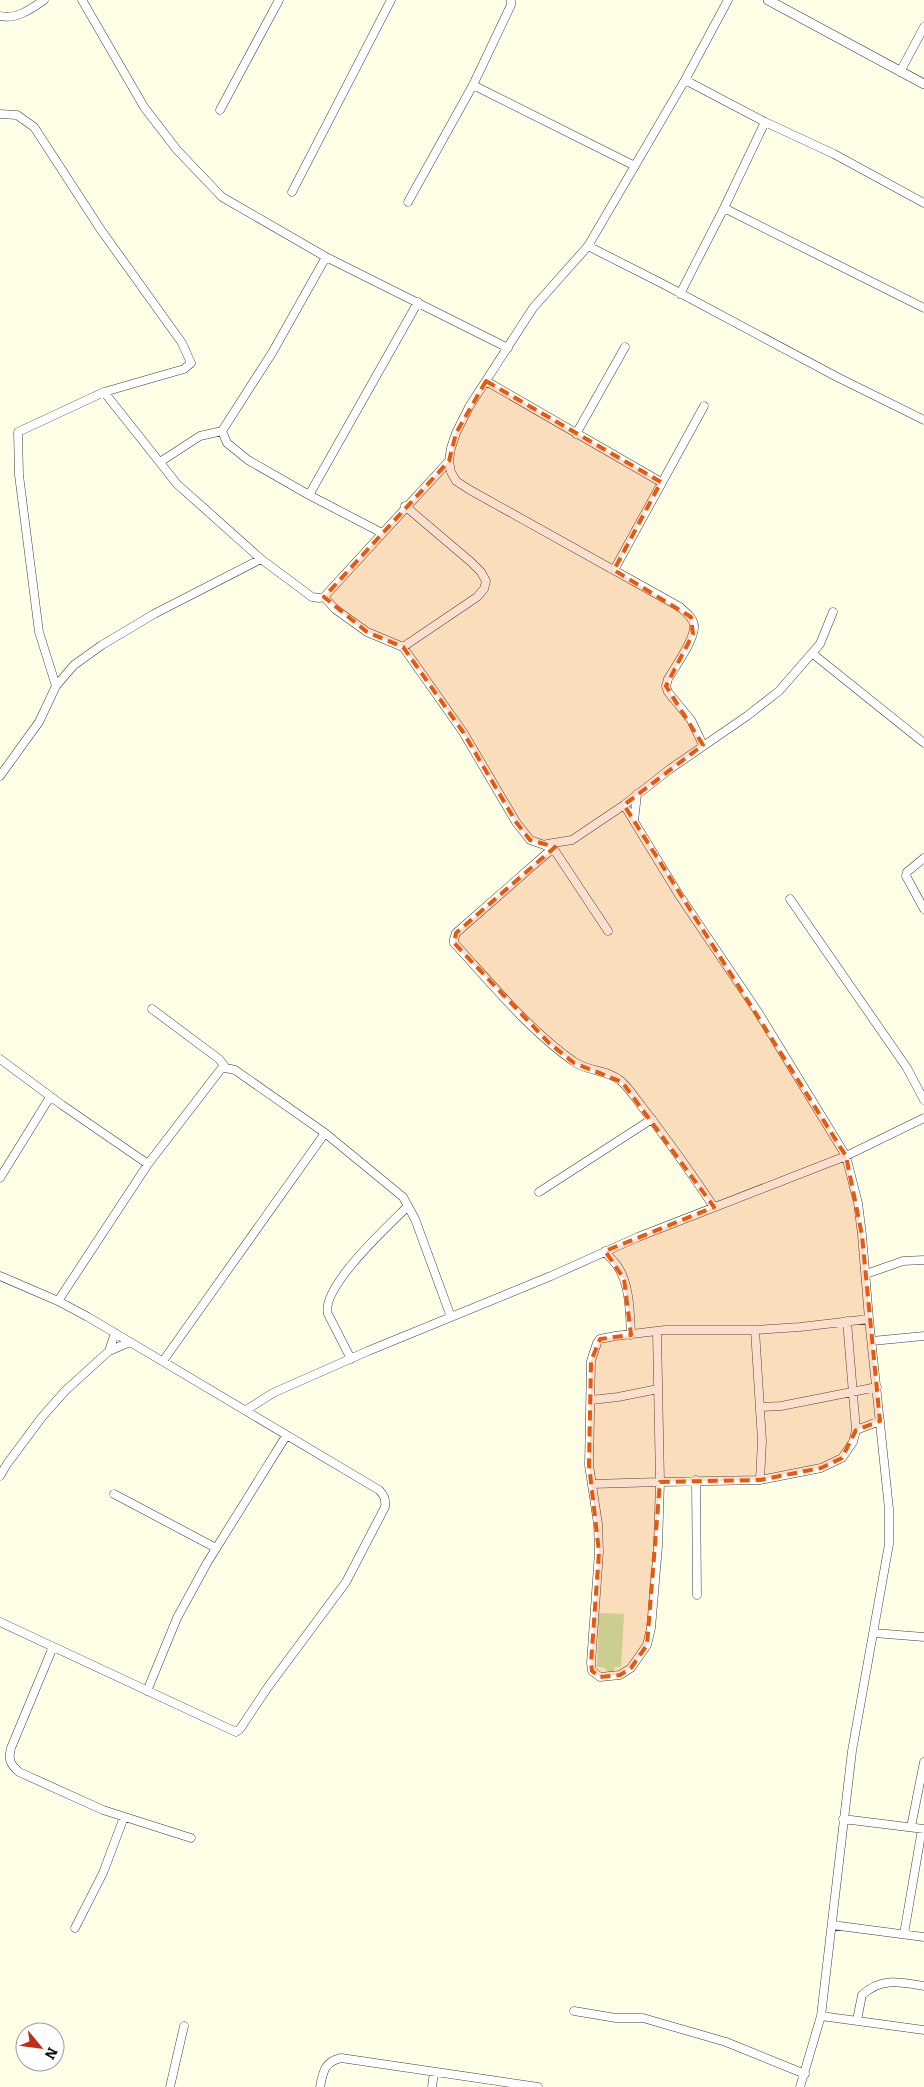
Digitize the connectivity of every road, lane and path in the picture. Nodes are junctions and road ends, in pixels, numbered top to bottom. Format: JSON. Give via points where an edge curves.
{"nodes":[{"id":1,"x":44,"y":0,"type":"edge"},
{"id":2,"x":82,"y":0,"type":"edge"},
{"id":3,"x":279,"y":0,"type":"edge"},
{"id":4,"x":392,"y":0,"type":"edge"},
{"id":5,"x":511,"y":0,"type":"edge"},
{"id":6,"x":728,"y":0,"type":"edge"},
{"id":7,"x":768,"y":0,"type":"edge"},
{"id":8,"x":0,"y":16,"type":"edge"},
{"id":9,"x":924,"y":27,"type":"edge"},
{"id":10,"x":900,"y":72,"type":"junction"},
{"id":11,"x":685,"y":80,"type":"junction"},
{"id":12,"x":924,"y":84,"type":"edge"},
{"id":13,"x":473,"y":85,"type":"junction"},
{"id":14,"x":220,"y":110,"type":"dead end"},
{"id":15,"x":0,"y":114,"type":"edge"},
{"id":16,"x":765,"y":122,"type":"junction"},
{"id":17,"x":635,"y":166,"type":"junction"},
{"id":18,"x":292,"y":192,"type":"dead end"},
{"id":19,"x":408,"y":202,"type":"dead end"},
{"id":20,"x":924,"y":203,"type":"edge"},
{"id":21,"x":724,"y":208,"type":"junction"},
{"id":22,"x":588,"y":246,"type":"junction"},
{"id":23,"x":326,"y":257,"type":"junction"},
{"id":24,"x":680,"y":294,"type":"junction"},
{"id":25,"x":418,"y":302,"type":"junction"},
{"id":26,"x":924,"y":308,"type":"edge"},
{"id":27,"x":625,"y":346,"type":"dead end"},
{"id":28,"x":508,"y":348,"type":"junction"},
{"id":29,"x":486,"y":381,"type":"junction"},
{"id":30,"x":104,"y":392,"type":"junction"},
{"id":31,"x":704,"y":406,"type":"dead end"},
{"id":32,"x":924,"y":420,"type":"edge"},
{"id":33,"x":222,"y":431,"type":"junction"},
{"id":34,"x":576,"y":434,"type":"junction"},
{"id":35,"x":449,"y":461,"type":"junction"},
{"id":36,"x":160,"y":462,"type":"junction"},
{"id":37,"x":662,"y":482,"type":"junction"},
{"id":38,"x":308,"y":495,"type":"junction"},
{"id":39,"x":405,"y":506,"type":"junction"},
{"id":40,"x":382,"y":533,"type":"junction"},
{"id":41,"x":261,"y":559,"type":"junction"},
{"id":42,"x":614,"y":570,"type":"junction"},
{"id":43,"x":324,"y":597,"type":"junction"},
{"id":44,"x":832,"y":612,"type":"dead end"},
{"id":45,"x":403,"y":647,"type":"junction"},
{"id":46,"x":812,"y":654,"type":"junction"},
{"id":47,"x":56,"y":686,"type":"junction"},
{"id":48,"x":924,"y":743,"type":"edge"},
{"id":49,"x":703,"y":745,"type":"junction"},
{"id":50,"x":0,"y":776,"type":"edge"},
{"id":51,"x":636,"y":794,"type":"junction"},
{"id":52,"x":624,"y":806,"type":"junction"},
{"id":53,"x":634,"y":820,"type":"junction"},
{"id":54,"x":550,"y":846,"type":"junction"},
{"id":55,"x":924,"y":858,"type":"edge"},
{"id":56,"x":790,"y":899,"type":"dead end"},
{"id":57,"x":924,"y":909,"type":"edge"},
{"id":58,"x":608,"y":931,"type":"dead end"},
{"id":59,"x":152,"y":1009,"type":"dead end"},
{"id":60,"x":0,"y":1059,"type":"edge"},
{"id":61,"x":226,"y":1068,"type":"junction"},
{"id":62,"x":50,"y":1097,"type":"junction"},
{"id":63,"x":924,"y":1100,"type":"edge"},
{"id":64,"x":924,"y":1118,"type":"edge"},
{"id":65,"x":652,"y":1119,"type":"junction"},
{"id":66,"x":326,"y":1132,"type":"junction"},
{"id":67,"x":846,"y":1156,"type":"junction"},
{"id":68,"x":148,"y":1164,"type":"junction"},
{"id":69,"x":0,"y":1178,"type":"edge"},
{"id":70,"x":539,"y":1192,"type":"dead end"},
{"id":71,"x":408,"y":1206,"type":"junction"},
{"id":72,"x":714,"y":1207,"type":"junction"},
{"id":73,"x":605,"y":1251,"type":"junction"},
{"id":74,"x":924,"y":1260,"type":"edge"},
{"id":75,"x":866,"y":1274,"type":"junction"},
{"id":76,"x":0,"y":1276,"type":"edge"},
{"id":77,"x":58,"y":1301,"type":"junction"},
{"id":78,"x":451,"y":1317,"type":"junction"},
{"id":79,"x":869,"y":1319,"type":"junction"},
{"id":80,"x":847,"y":1321,"type":"junction"},
{"id":81,"x":755,"y":1330,"type":"junction"},
{"id":82,"x":657,"y":1332,"type":"junction"},
{"id":83,"x":115,"y":1333,"type":"junction"},
{"id":84,"x":631,"y":1335,"type":"junction"},
{"id":85,"x":924,"y":1336,"type":"edge"},
{"id":86,"x":872,"y":1340,"type":"junction"},
{"id":87,"x":130,"y":1342,"type":"junction"},
{"id":88,"x":109,"y":1351,"type":"junction"},
{"id":89,"x":351,"y":1358,"type":"junction"},
{"id":90,"x":163,"y":1361,"type":"junction"},
{"id":91,"x":876,"y":1387,"type":"junction"},
{"id":92,"x":658,"y":1389,"type":"junction"},
{"id":93,"x":853,"y":1392,"type":"junction"},
{"id":94,"x":591,"y":1400,"type":"junction"},
{"id":95,"x":760,"y":1407,"type":"junction"},
{"id":96,"x":246,"y":1410,"type":"junction"},
{"id":97,"x":880,"y":1421,"type":"junction"},
{"id":98,"x":856,"y":1430,"type":"junction"},
{"id":99,"x":286,"y":1436,"type":"junction"},
{"id":100,"x":2,"y":1465,"type":"edge"},
{"id":101,"x":0,"y":1476,"type":"edge"},
{"id":102,"x":696,"y":1480,"type":"junction"},
{"id":103,"x":760,"y":1480,"type":"junction"},
{"id":104,"x":660,"y":1482,"type":"junction"},
{"id":105,"x":592,"y":1484,"type":"junction"},
{"id":106,"x":114,"y":1494,"type":"dead end"},
{"id":107,"x":216,"y":1548,"type":"junction"},
{"id":108,"x":697,"y":1595,"type":"dead end"},
{"id":109,"x":0,"y":1622,"type":"edge"},
{"id":110,"x":874,"y":1633,"type":"junction"},
{"id":111,"x":924,"y":1637,"type":"edge"},
{"id":112,"x":52,"y":1647,"type":"junction"},
{"id":113,"x":147,"y":1691,"type":"junction"},
{"id":114,"x":924,"y":1762,"type":"edge"},
{"id":115,"x":124,"y":1817,"type":"junction"},
{"id":116,"x":844,"y":1819,"type":"junction"},
{"id":117,"x":912,"y":1827,"type":"junction"},
{"id":118,"x":923,"y":1829,"type":"edge"},
{"id":119,"x":192,"y":1838,"type":"dead end"},
{"id":120,"x":832,"y":1925,"type":"junction"},
{"id":121,"x":75,"y":1928,"type":"dead end"},
{"id":122,"x":904,"y":1934,"type":"junction"},
{"id":123,"x":924,"y":1938,"type":"edge"},
{"id":124,"x":924,"y":1986,"type":"edge"},
{"id":125,"x":574,"y":2011,"type":"dead end"},
{"id":126,"x":821,"y":2016,"type":"junction"},
{"id":127,"x":857,"y":2020,"type":"junction"},
{"id":128,"x":184,"y":2026,"type":"dead end"},
{"id":129,"x":924,"y":2030,"type":"edge"},
{"id":130,"x":434,"y":2072,"type":"junction"},
{"id":131,"x":805,"y":2074,"type":"junction"},
{"id":132,"x":170,"y":2087,"type":"edge"},
{"id":133,"x":320,"y":2087,"type":"edge"},
{"id":134,"x":432,"y":2087,"type":"edge"},
{"id":135,"x":538,"y":2087,"type":"edge"},
{"id":136,"x":800,"y":2087,"type":"edge"}],
"edges":[{"from":1,"to":8,"type":"street","via":[[10,18]]},
{"from":2,"to":23,"type":"street","via":[[144,107],[207,183],[222,197]]},
{"from":3,"to":14,"type":"street"},
{"from":4,"to":18,"type":"street"},
{"from":5,"to":13,"type":"street"},
{"from":6,"to":11,"type":"street"},
{"from":7,"to":10,"type":"street"},
{"from":9,"to":10,"type":"street"},
{"from":10,"to":12,"type":"street"},
{"from":11,"to":16,"type":"street"},
{"from":11,"to":17,"type":"street"},
{"from":13,"to":17,"type":"street"},
{"from":13,"to":19,"type":"street"},
{"from":15,"to":30,"type":"street","via":[[17,116],[34,127],[101,230],[179,338],[191,363],[184,369]]},
{"from":16,"to":20,"type":"street","via":[[834,154]]},
{"from":16,"to":21,"type":"street"},
{"from":17,"to":22,"type":"street"},
{"from":21,"to":24,"type":"street"},
{"from":21,"to":26,"type":"street"},
{"from":22,"to":24,"type":"street"},
{"from":22,"to":28,"type":"street","via":[[534,308]]},
{"from":23,"to":25,"type":"street"},
{"from":23,"to":33,"type":"street","via":[[272,354]]},
{"from":24,"to":32,"type":"street"},
{"from":25,"to":28,"type":"street"},
{"from":25,"to":38,"type":"street"},
{"from":27,"to":34,"type":"street"},
{"from":28,"to":29,"type":"street"},
{"from":29,"to":34,"type":"street"},
{"from":29,"to":35,"type":"street","via":[[456,433]]},
{"from":30,"to":36,"type":"street"},
{"from":30,"to":47,"type":"street","via":[[18,432],[19,475],[38,632]]},
{"from":31,"to":37,"type":"street"},
{"from":33,"to":36,"type":"street","via":[[200,436]]},
{"from":33,"to":38,"type":"street","via":[[227,444],[248,460]]},
{"from":34,"to":37,"type":"street"},
{"from":35,"to":39,"type":"street"},
{"from":35,"to":42,"type":"street","via":[[456,481]]},
{"from":36,"to":41,"type":"street","via":[[177,484]]},
{"from":37,"to":42,"type":"street"},
{"from":38,"to":40,"type":"street"},
{"from":39,"to":40,"type":"street"},
{"from":39,"to":45,"type":"street","via":[[471,562],[486,581],[477,597]]},
{"from":40,"to":43,"type":"street"},
{"from":41,"to":43,"type":"street","via":[[312,597]]},
{"from":41,"to":47,"type":"street","via":[[154,614],[102,645],[74,665]]},
{"from":42,"to":49,"type":"street","via":[[680,607],[691,617],[693,634],[666,686],[691,720]]},
{"from":43,"to":45,"type":"street","via":[[367,632]]},
{"from":44,"to":46,"type":"street","via":[[825,633]]},
{"from":45,"to":54,"type":"street","via":[[463,732],[516,822],[530,840]]},
{"from":46,"to":48,"type":"street"},
{"from":46,"to":49,"type":"street","via":[[778,691]]},
{"from":47,"to":50,"type":"street","via":[[39,722]]},
{"from":49,"to":51,"type":"street"},
{"from":51,"to":52,"type":"street"},
{"from":51,"to":53,"type":"street"},
{"from":52,"to":53,"type":"street"},
{"from":52,"to":54,"type":"street","via":[[572,840]]},
{"from":53,"to":67,"type":"street"},
{"from":54,"to":58,"type":"street"},
{"from":54,"to":65,"type":"street","via":[[456,933],[454,943],[549,1042],[574,1063],[599,1070],[622,1082]]},
{"from":55,"to":57,"type":"street","via":[[906,876]]},
{"from":56,"to":63,"type":"street","via":[[907,1068]]},
{"from":59,"to":61,"type":"street","via":[[219,1059]]},
{"from":60,"to":62,"type":"street"},
{"from":61,"to":66,"type":"street","via":[[235,1070]]},
{"from":61,"to":68,"type":"street","via":[[221,1069]]},
{"from":62,"to":68,"type":"street"},
{"from":62,"to":69,"type":"street"},
{"from":64,"to":67,"type":"street"},
{"from":65,"to":70,"type":"street"},
{"from":65,"to":72,"type":"street"},
{"from":66,"to":71,"type":"street","via":[[403,1197]]},
{"from":66,"to":90,"type":"street"},
{"from":67,"to":72,"type":"street"},
{"from":67,"to":75,"type":"street","via":[[858,1203]]},
{"from":68,"to":77,"type":"street"},
{"from":71,"to":78,"type":"street"},
{"from":71,"to":89,"type":"street","via":[[359,1255],[329,1298],[328,1314]]},
{"from":72,"to":73,"type":"street"},
{"from":73,"to":78,"type":"street"},
{"from":73,"to":84,"type":"street","via":[[624,1278]]},
{"from":74,"to":75,"type":"street","via":[[903,1261]]},
{"from":75,"to":79,"type":"street"},
{"from":76,"to":77,"type":"street"},
{"from":77,"to":83,"type":"street"},
{"from":78,"to":89,"type":"street"},
{"from":79,"to":80,"type":"street"},
{"from":79,"to":86,"type":"street"},
{"from":80,"to":81,"type":"street"},
{"from":80,"to":93,"type":"street"},
{"from":81,"to":82,"type":"street"},
{"from":81,"to":95,"type":"street"},
{"from":82,"to":84,"type":"street"},
{"from":82,"to":92,"type":"street"},
{"from":83,"to":87,"type":"street"},
{"from":83,"to":88,"type":"street"},
{"from":84,"to":94,"type":"street","via":[[600,1339],[597,1343],[591,1361]]},
{"from":85,"to":86,"type":"street"},
{"from":86,"to":91,"type":"street"},
{"from":87,"to":88,"type":"street"},
{"from":87,"to":90,"type":"street"},
{"from":88,"to":100,"type":"street","via":[[53,1404]]},
{"from":89,"to":96,"type":"street","via":[[273,1393]]},
{"from":90,"to":96,"type":"street"},
{"from":91,"to":93,"type":"street"},
{"from":91,"to":97,"type":"street"},
{"from":92,"to":94,"type":"street"},
{"from":92,"to":104,"type":"street"},
{"from":93,"to":95,"type":"street"},
{"from":93,"to":98,"type":"street"},
{"from":94,"to":105,"type":"street","via":[[589,1465]]},
{"from":95,"to":103,"type":"street"},
{"from":96,"to":99,"type":"street"},
{"from":97,"to":98,"type":"street"},
{"from":97,"to":110,"type":"street","via":[[889,1509],[889,1544]]},
{"from":98,"to":103,"type":"street","via":[[847,1453],[837,1461],[821,1468]]},
{"from":99,"to":107,"type":"street"},
{"from":99,"to":113,"type":"street","via":[[384,1494],[385,1507],[363,1552],[346,1582],[240,1730],[231,1730]]},
{"from":100,"to":101,"type":"street"},
{"from":102,"to":103,"type":"street"},
{"from":102,"to":104,"type":"street"},
{"from":102,"to":108,"type":"street"},
{"from":104,"to":105,"type":"street"},
{"from":104,"to":105,"type":"street","via":[[652,1628],[647,1645],[631,1668],[620,1675],[600,1677],[592,1671],[591,1663],[599,1552]]},
{"from":106,"to":107,"type":"street"},
{"from":107,"to":113,"type":"street","via":[[177,1618]]},
{"from":109,"to":112,"type":"street"},
{"from":110,"to":111,"type":"street"},
{"from":110,"to":116,"type":"street","via":[[852,1751]]},
{"from":112,"to":113,"type":"street"},
{"from":112,"to":115,"type":"street","via":[[11,1748],[11,1765],[19,1772]]},
{"from":114,"to":117,"type":"street"},
{"from":115,"to":119,"type":"street"},
{"from":115,"to":121,"type":"street","via":[[103,1874]]},
{"from":116,"to":117,"type":"street"},
{"from":116,"to":120,"type":"street"},
{"from":117,"to":118,"type":"street"},
{"from":118,"to":122,"type":"street"},
{"from":120,"to":122,"type":"street"},
{"from":120,"to":126,"type":"street"},
{"from":122,"to":123,"type":"street"},
{"from":124,"to":127,"type":"street","via":[[897,1982],[878,1984],[862,1996]]},
{"from":125,"to":131,"type":"street","via":[[616,2018],[642,2018],[726,2042]]},
{"from":126,"to":127,"type":"street"},
{"from":126,"to":131,"type":"street"},
{"from":127,"to":129,"type":"street"},
{"from":128,"to":132,"type":"street"},
{"from":130,"to":133,"type":"street","via":[[341,2058],[331,2061],[324,2069]]},
{"from":130,"to":134,"type":"street"},
{"from":130,"to":135,"type":"street"},
{"from":131,"to":136,"type":"street"}]}
